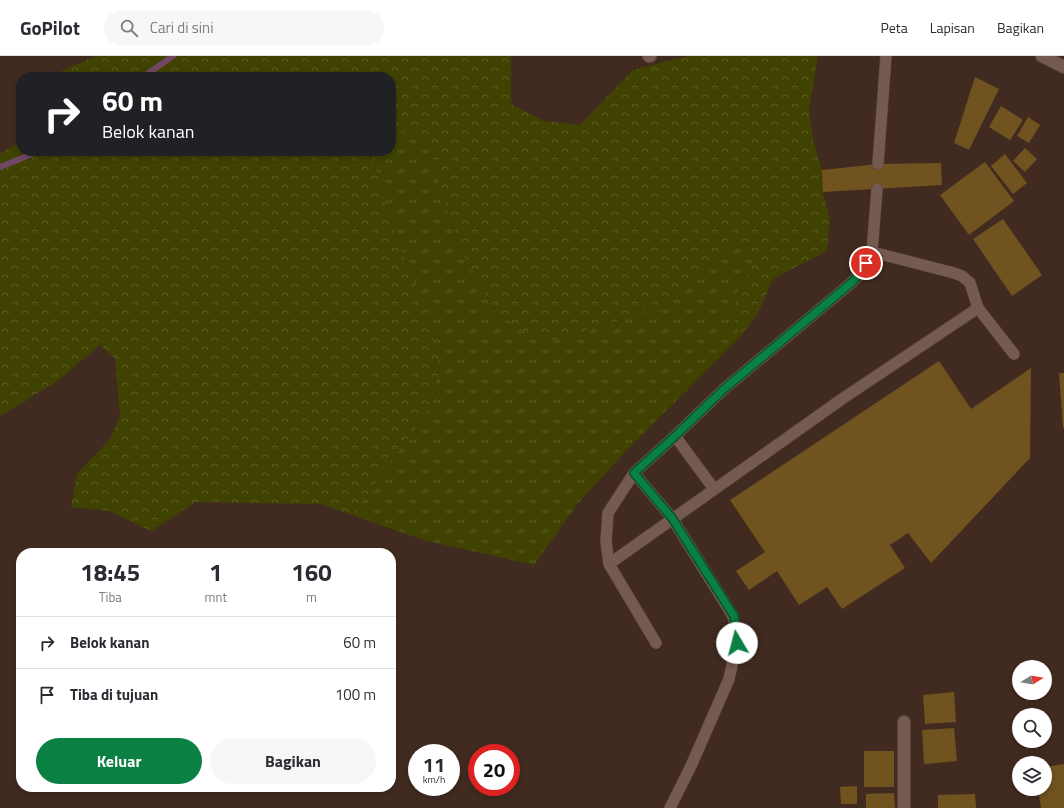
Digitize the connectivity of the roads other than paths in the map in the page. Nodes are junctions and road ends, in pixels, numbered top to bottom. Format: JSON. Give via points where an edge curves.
{"nodes":[{"id":1,"x":886,"y":56,"type":"edge"},
{"id":2,"x":1042,"y":56,"type":"edge"},
{"id":3,"x":1064,"y":67,"type":"edge"},
{"id":4,"x":878,"y":164,"type":"dead end"},
{"id":5,"x":877,"y":189,"type":"dead end"},
{"id":6,"x":872,"y":252,"type":"junction"},
{"id":7,"x":978,"y":308,"type":"junction"},
{"id":8,"x":1014,"y":354,"type":"dead end"},
{"id":9,"x":675,"y":436,"type":"junction"},
{"id":10,"x":634,"y":473,"type":"junction"},
{"id":11,"x":714,"y":489,"type":"junction"},
{"id":12,"x":672,"y":518,"type":"junction"},
{"id":13,"x":610,"y":564,"type":"junction"},
{"id":14,"x":656,"y":643,"type":"dead end"},
{"id":15,"x":904,"y":722,"type":"dead end"},
{"id":16,"x":670,"y":808,"type":"edge"},
{"id":17,"x":904,"y":808,"type":"edge"}],
"edges":[{"from":1,"to":4,"type":"lane"},
{"from":2,"to":3,"type":"street"},
{"from":5,"to":6,"type":"lane"},
{"from":6,"to":7,"type":"lane","via":[[962,276],[970,283]]},
{"from":6,"to":9,"type":"lane","via":[[860,274],[850,284],[724,389]]},
{"from":7,"to":8,"type":"lane"},
{"from":7,"to":11,"type":"lane"},
{"from":9,"to":10,"type":"lane"},
{"from":9,"to":11,"type":"lane"},
{"from":10,"to":12,"type":"lane"},
{"from":10,"to":13,"type":"lane","via":[[608,513],[606,542]]},
{"from":11,"to":12,"type":"lane"},
{"from":12,"to":13,"type":"lane"},
{"from":12,"to":16,"type":"lane","via":[[734,616],[737,643],[729,679]]},
{"from":13,"to":14,"type":"lane"},
{"from":15,"to":17,"type":"street"}]}
